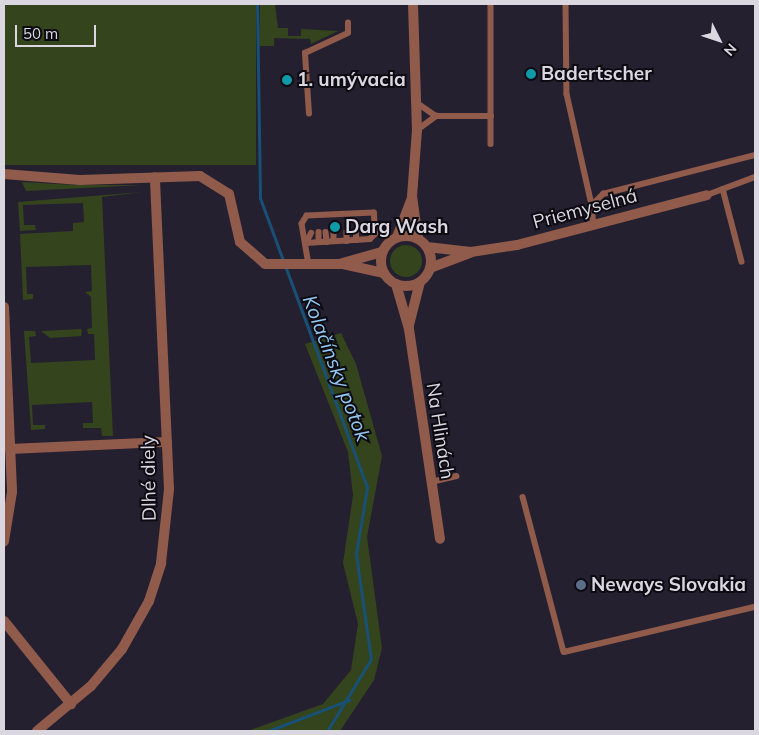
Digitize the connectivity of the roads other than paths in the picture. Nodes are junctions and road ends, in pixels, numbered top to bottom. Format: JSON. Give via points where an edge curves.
{"nodes":[{"id":1,"x":414,"y":4,"type":"edge"},
{"id":2,"x":490,"y":4,"type":"edge"},
{"id":3,"x":566,"y":4,"type":"edge"},
{"id":4,"x":348,"y":23,"type":"dead end"},
{"id":5,"x":416,"y":102,"type":"junction"},
{"id":6,"x":309,"y":114,"type":"dead end"},
{"id":7,"x":436,"y":116,"type":"junction"},
{"id":8,"x":490,"y":116,"type":"junction"},
{"id":9,"x":417,"y":130,"type":"junction"},
{"id":10,"x":491,"y":144,"type":"dead end"},
{"id":11,"x":755,"y":155,"type":"edge"},
{"id":12,"x":4,"y":174,"type":"edge"},
{"id":13,"x":155,"y":177,"type":"junction"},
{"id":14,"x":755,"y":177,"type":"edge"},
{"id":15,"x":723,"y":189,"type":"junction"},
{"id":16,"x":707,"y":194,"type":"joint"},
{"id":17,"x":412,"y":196,"type":"junction"},
{"id":18,"x":592,"y":205,"type":"junction"},
{"id":19,"x":346,"y":214,"type":"junction"},
{"id":20,"x":356,"y":214,"type":"junction"},
{"id":21,"x":326,"y":215,"type":"junction"},
{"id":22,"x":334,"y":215,"type":"junction"},
{"id":23,"x":326,"y":222,"type":"dead end"},
{"id":24,"x":334,"y":222,"type":"dead end"},
{"id":25,"x":346,"y":222,"type":"dead end"},
{"id":26,"x":356,"y":222,"type":"dead end"},
{"id":27,"x":593,"y":225,"type":"junction"},
{"id":28,"x":356,"y":231,"type":"dead end"},
{"id":29,"x":319,"y":232,"type":"dead end"},
{"id":30,"x":326,"y":232,"type":"dead end"},
{"id":31,"x":334,"y":232,"type":"dead end"},
{"id":32,"x":347,"y":232,"type":"dead end"},
{"id":33,"x":311,"y":233,"type":"dead end"},
{"id":34,"x":397,"y":238,"type":"junction"},
{"id":35,"x":418,"y":239,"type":"junction"},
{"id":36,"x":357,"y":240,"type":"junction"},
{"id":37,"x":334,"y":241,"type":"junction"},
{"id":38,"x":347,"y":241,"type":"junction"},
{"id":39,"x":319,"y":242,"type":"junction"},
{"id":40,"x":327,"y":242,"type":"junction"},
{"id":41,"x":306,"y":243,"type":"junction"},
{"id":42,"x":427,"y":248,"type":"junction"},
{"id":43,"x":382,"y":252,"type":"junction"},
{"id":44,"x":471,"y":252,"type":"junction"},
{"id":45,"x":742,"y":262,"type":"dead end"},
{"id":46,"x":339,"y":264,"type":"junction"},
{"id":47,"x":309,"y":265,"type":"junction"},
{"id":48,"x":430,"y":268,"type":"junction"},
{"id":49,"x":384,"y":273,"type":"junction"},
{"id":50,"x":420,"y":282,"type":"junction"},
{"id":51,"x":396,"y":284,"type":"junction"},
{"id":52,"x":4,"y":307,"type":"edge"},
{"id":53,"x":409,"y":329,"type":"junction"},
{"id":54,"x":166,"y":442,"type":"junction"},
{"id":55,"x":10,"y":449,"type":"junction"},
{"id":56,"x":456,"y":476,"type":"dead end"},
{"id":57,"x":431,"y":482,"type":"junction"},
{"id":58,"x":523,"y":497,"type":"dead end"},
{"id":59,"x":440,"y":539,"type":"dead end"},
{"id":60,"x":4,"y":541,"type":"edge"},
{"id":61,"x":755,"y":606,"type":"edge"},
{"id":62,"x":4,"y":621,"type":"edge"},
{"id":63,"x":70,"y":704,"type":"junction"},
{"id":64,"x":37,"y":731,"type":"edge"}],
"edges":[{"from":1,"to":5,"type":"street"},
{"from":2,"to":8,"type":"lane"},
{"from":3,"to":18,"type":"lane","via":[[567,94]]},
{"from":4,"to":6,"type":"lane","via":[[348,32],[305,53]]},
{"from":5,"to":7,"type":"lane"},
{"from":5,"to":9,"type":"street"},
{"from":7,"to":8,"type":"lane"},
{"from":7,"to":9,"type":"lane"},
{"from":8,"to":10,"type":"lane"},
{"from":9,"to":17,"type":"street"},
{"from":11,"to":18,"type":"lane","via":[[611,191],[596,197]]},
{"from":12,"to":13,"type":"street","via":[[80,180]]},
{"from":13,"to":47,"type":"street","via":[[200,176],[220,184],[233,202],[244,249],[264,264]]},
{"from":13,"to":54,"type":"street","name":"Dlhé diely"},
{"from":14,"to":15,"type":"lane"},
{"from":15,"to":16,"type":"lane"},
{"from":15,"to":45,"type":"lane"},
{"from":16,"to":27,"type":"street","name":"Priemyselná"},
{"from":17,"to":34,"type":"street"},
{"from":17,"to":35,"type":"street"},
{"from":18,"to":27,"type":"lane"},
{"from":19,"to":20,"type":"lane"},
{"from":19,"to":22,"type":"lane"},
{"from":19,"to":25,"type":"lane"},
{"from":20,"to":26,"type":"lane"},
{"from":20,"to":36,"type":"lane","via":[[374,213],[375,234],[370,239]]},
{"from":21,"to":22,"type":"lane"},
{"from":21,"to":23,"type":"lane"},
{"from":21,"to":41,"type":"lane","via":[[302,224]]},
{"from":22,"to":24,"type":"lane"},
{"from":27,"to":44,"type":"street","name":"Priemyselná"},
{"from":28,"to":36,"type":"lane"},
{"from":29,"to":39,"type":"lane"},
{"from":30,"to":40,"type":"lane"},
{"from":31,"to":37,"type":"lane"},
{"from":32,"to":38,"type":"lane"},
{"from":33,"to":41,"type":"lane"},
{"from":34,"to":35,"type":"street"},
{"from":34,"to":43,"type":"street"},
{"from":35,"to":42,"type":"street"},
{"from":36,"to":38,"type":"lane"},
{"from":37,"to":38,"type":"lane"},
{"from":37,"to":40,"type":"lane"},
{"from":39,"to":40,"type":"lane"},
{"from":39,"to":41,"type":"lane"},
{"from":41,"to":47,"type":"lane"},
{"from":42,"to":44,"type":"street","name":"Priemyselná"},
{"from":42,"to":48,"type":"street"},
{"from":43,"to":46,"type":"street"},
{"from":43,"to":49,"type":"street"},
{"from":44,"to":48,"type":"street","name":"Priemyselná"},
{"from":46,"to":47,"type":"street"},
{"from":46,"to":49,"type":"street"},
{"from":48,"to":50,"type":"street"},
{"from":49,"to":51,"type":"street"},
{"from":50,"to":51,"type":"street"},
{"from":50,"to":53,"type":"street","name":"Na Hlinách"},
{"from":51,"to":53,"type":"street","name":"Na Hlinách"},
{"from":52,"to":55,"type":"street"},
{"from":53,"to":57,"type":"street","name":"Na Hlinách"},
{"from":54,"to":55,"type":"street"},
{"from":54,"to":63,"type":"street","name":"Dlhé diely","via":[[168,523],[157,579],[122,649]]},
{"from":55,"to":60,"type":"street","via":[[11,516]]},
{"from":56,"to":57,"type":"lane"},
{"from":57,"to":59,"type":"street","name":"Na Hlinách"},
{"from":58,"to":61,"type":"lane","via":[[564,652]]},
{"from":62,"to":63,"type":"street"},
{"from":63,"to":64,"type":"street","name":"Dlhé diely"}]}
